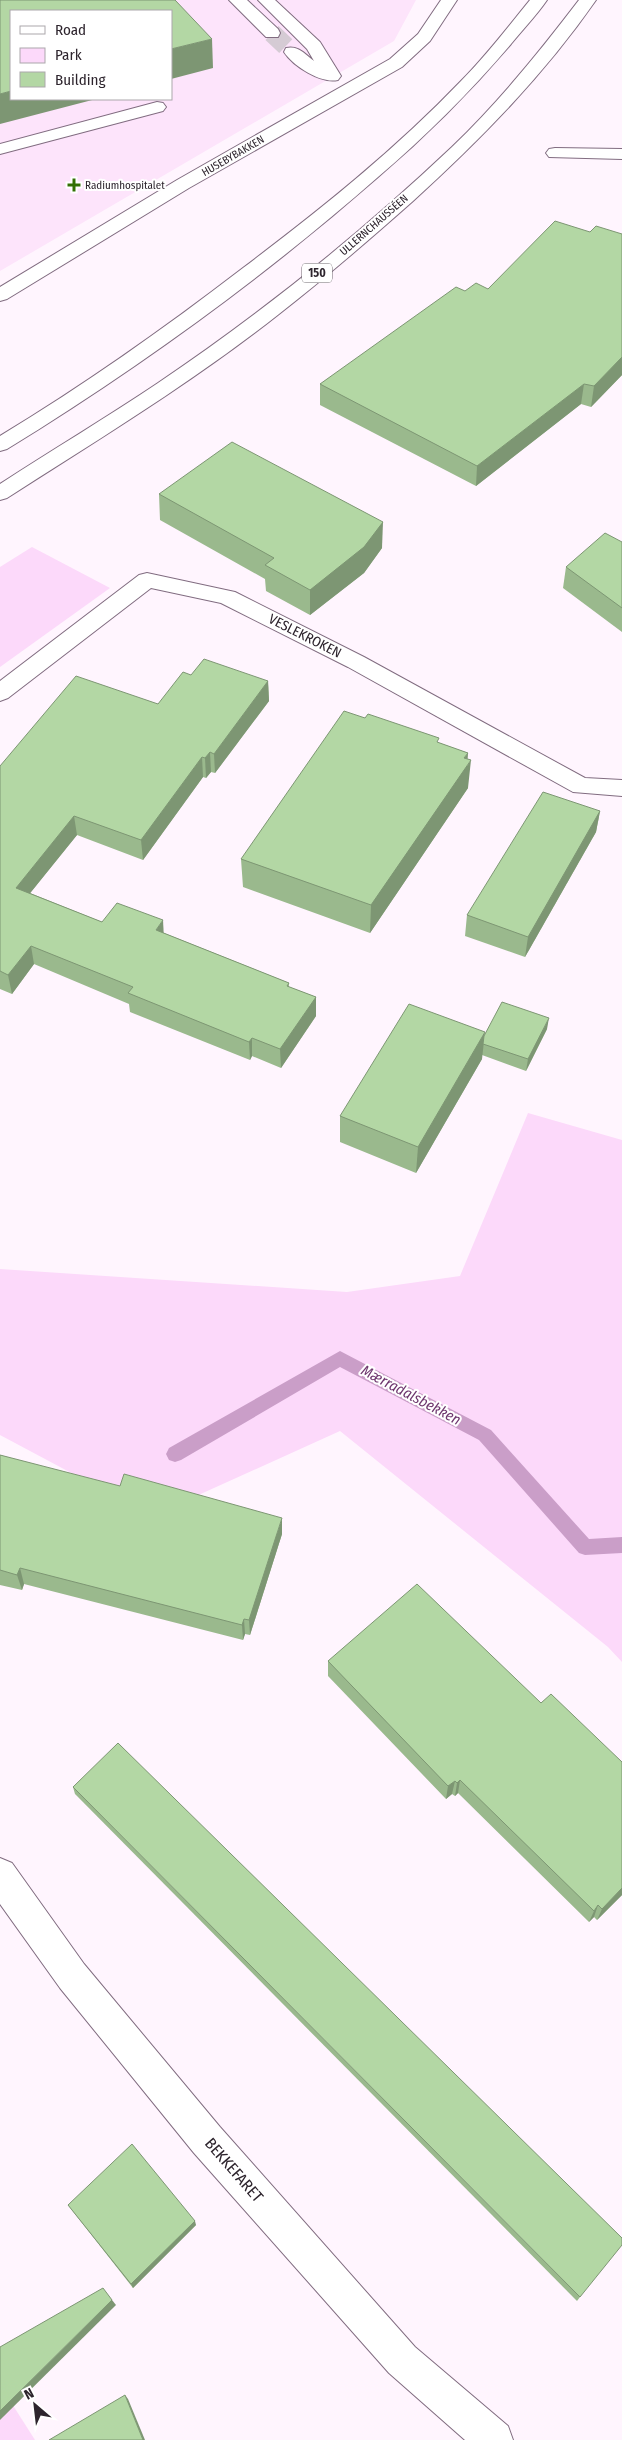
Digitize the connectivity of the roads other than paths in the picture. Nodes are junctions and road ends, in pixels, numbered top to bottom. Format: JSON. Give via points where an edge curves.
{"nodes":[{"id":1,"x":237,"y":0,"type":"edge"},
{"id":2,"x":266,"y":0,"type":"edge"},
{"id":3,"x":450,"y":0,"type":"edge"},
{"id":4,"x":539,"y":0,"type":"edge"},
{"id":5,"x":588,"y":0,"type":"edge"},
{"id":6,"x":272,"y":33,"type":"tunnel mouth"},
{"id":7,"x":292,"y":52,"type":"tunnel mouth"},
{"id":8,"x":330,"y":75,"type":"junction"},
{"id":9,"x":354,"y":86,"type":"junction"},
{"id":10,"x":157,"y":107,"type":"dead end"},
{"id":11,"x":0,"y":149,"type":"edge"},
{"id":12,"x":555,"y":153,"type":"dead end"},
{"id":13,"x":622,"y":154,"type":"edge"},
{"id":14,"x":3,"y":288,"type":"edge"},
{"id":15,"x":0,"y":445,"type":"edge"},
{"id":16,"x":0,"y":493,"type":"edge"},
{"id":17,"x":0,"y":693,"type":"edge"},
{"id":18,"x":622,"y":788,"type":"edge"},
{"id":19,"x":0,"y":1875,"type":"edge"},
{"id":20,"x":494,"y":2440,"type":"edge"}],
"edges":[{"from":1,"to":6,"type":"main road"},
{"from":2,"to":8,"type":"main road","via":[[314,46]]},
{"from":3,"to":9,"type":"main road","name":"HUSEBYBAKKEN","via":[[411,50],[396,63]]},
{"from":4,"to":15,"type":"main road","via":[[469,83],[422,131],[320,219],[194,315]]},
{"from":5,"to":16,"type":"main road","name":"ULLERNCHAUSSÉEN","number":"150","via":[[532,72],[459,150],[363,236],[271,311],[165,387]]},
{"from":7,"to":8,"type":"main road"},
{"from":8,"to":9,"type":"main road"},
{"from":9,"to":14,"type":"main road","name":"HUSEBYBAKKEN"},
{"from":10,"to":11,"type":"main road"},
{"from":12,"to":13,"type":"main road"},
{"from":17,"to":18,"type":"main road","name":"VESLEKROKEN","via":[[148,580],[226,597],[356,662],[581,786]]},
{"from":19,"to":20,"type":"main road","name":"BEKKEFARET","via":[[72,1976],[207,2140],[402,2360]]}]}
